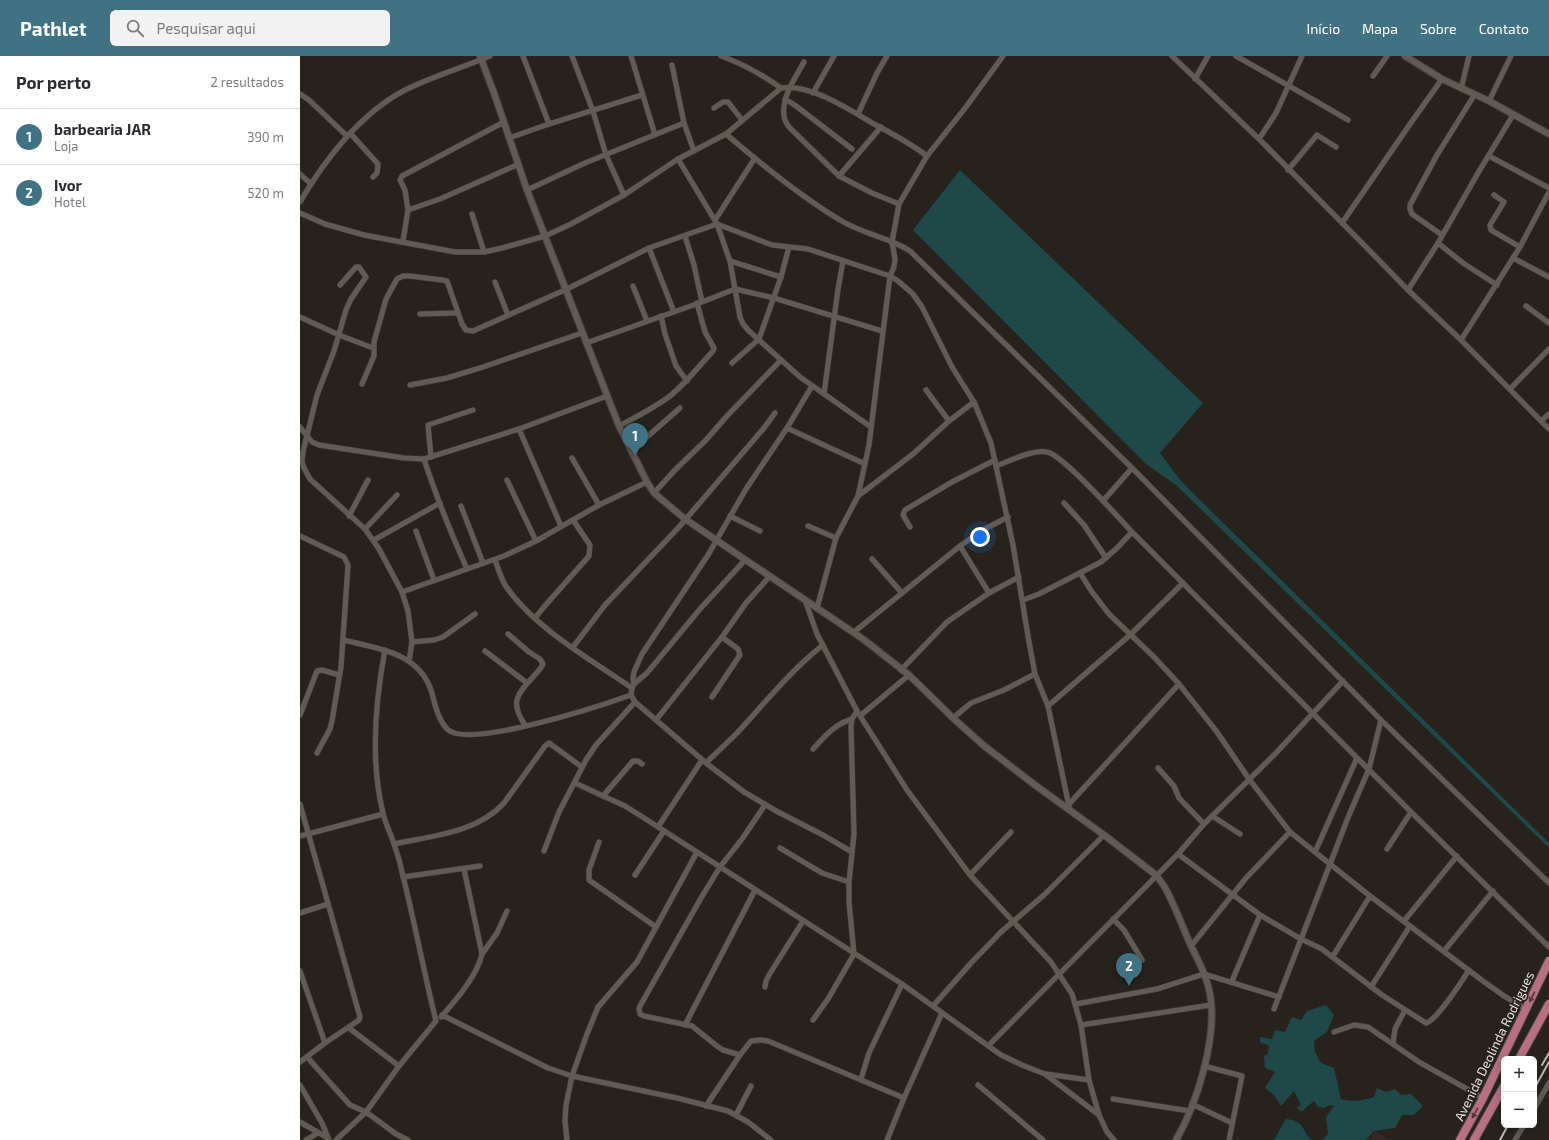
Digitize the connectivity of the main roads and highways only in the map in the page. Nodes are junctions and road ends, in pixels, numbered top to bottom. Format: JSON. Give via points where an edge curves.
{"nodes":[{"id":1,"x":1549,"y":961,"type":"edge"},
{"id":2,"x":1549,"y":1004,"type":"edge"},
{"id":3,"x":1521,"y":1056,"type":"edge"},
{"id":4,"x":1501,"y":1091,"type":"edge"},
{"id":5,"x":1460,"y":1140,"type":"edge"},
{"id":6,"x":1474,"y":1140,"type":"edge"}],
"edges":[{"from":1,"to":5,"type":"highway","name":"Avenida Deolinda Rodrigues","one_way":true},
{"from":2,"to":3,"type":"highway"},
{"from":4,"to":6,"type":"highway","name":"Avenida Deolinda Rodrigues"}]}
